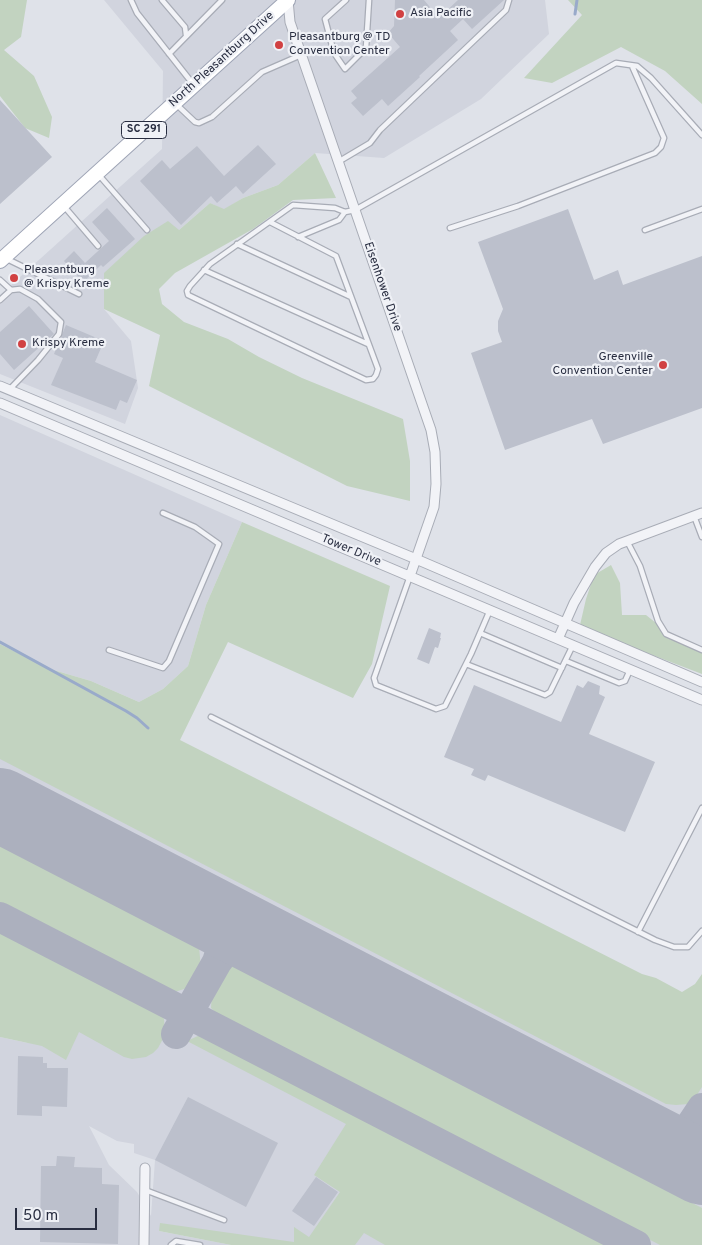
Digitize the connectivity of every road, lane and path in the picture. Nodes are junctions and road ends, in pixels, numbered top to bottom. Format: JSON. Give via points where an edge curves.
{"nodes":[{"id":1,"x":131,"y":0,"type":"edge"},
{"id":2,"x":162,"y":0,"type":"edge"},
{"id":3,"x":222,"y":0,"type":"edge"},
{"id":4,"x":288,"y":0,"type":"edge"},
{"id":5,"x":346,"y":0,"type":"edge"},
{"id":6,"x":369,"y":0,"type":"edge"},
{"id":7,"x":509,"y":0,"type":"edge"},
{"id":8,"x":185,"y":36,"type":"junction"},
{"id":9,"x":169,"y":54,"type":"junction"},
{"id":10,"x":301,"y":55,"type":"junction"},
{"id":11,"x":632,"y":66,"type":"junction"},
{"id":12,"x":194,"y":85,"type":"junction"},
{"id":13,"x":175,"y":102,"type":"junction"},
{"id":14,"x":702,"y":135,"type":"edge"},
{"id":15,"x":338,"y":162,"type":"junction"},
{"id":16,"x":97,"y":172,"type":"junction"},
{"id":17,"x":62,"y":204,"type":"junction"},
{"id":18,"x":702,"y":209,"type":"edge"},
{"id":19,"x":355,"y":210,"type":"junction"},
{"id":20,"x":345,"y":212,"type":"junction"},
{"id":21,"x":270,"y":222,"type":"junction"},
{"id":22,"x":450,"y":228,"type":"dead end"},
{"id":23,"x":147,"y":230,"type":"dead end"},
{"id":24,"x":645,"y":230,"type":"dead end"},
{"id":25,"x":298,"y":237,"type":"junction"},
{"id":26,"x":237,"y":244,"type":"junction"},
{"id":27,"x":98,"y":246,"type":"dead end"},
{"id":28,"x":2,"y":259,"type":"edge"},
{"id":29,"x":204,"y":270,"type":"junction"},
{"id":30,"x":0,"y":280,"type":"edge"},
{"id":31,"x":11,"y":290,"type":"junction"},
{"id":32,"x":79,"y":294,"type":"dead end"},
{"id":33,"x":351,"y":297,"type":"junction"},
{"id":34,"x":0,"y":300,"type":"edge"},
{"id":35,"x":368,"y":344,"type":"junction"},
{"id":36,"x":0,"y":386,"type":"edge"},
{"id":37,"x":9,"y":390,"type":"junction"},
{"id":38,"x":0,"y":403,"type":"edge"},
{"id":39,"x":164,"y":513,"type":"dead end"},
{"id":40,"x":698,"y":515,"type":"edge"},
{"id":41,"x":702,"y":537,"type":"edge"},
{"id":42,"x":627,"y":540,"type":"junction"},
{"id":43,"x":416,"y":559,"type":"junction"},
{"id":44,"x":410,"y":576,"type":"junction"},
{"id":45,"x":490,"y":610,"type":"junction"},
{"id":46,"x":566,"y":623,"type":"junction"},
{"id":47,"x":480,"y":633,"type":"junction"},
{"id":48,"x":558,"y":639,"type":"junction"},
{"id":49,"x":573,"y":645,"type":"junction"},
{"id":50,"x":110,"y":650,"type":"dead end"},
{"id":51,"x":702,"y":650,"type":"edge"},
{"id":52,"x":566,"y":661,"type":"junction"},
{"id":53,"x":466,"y":664,"type":"junction"},
{"id":54,"x":562,"y":668,"type":"junction"},
{"id":55,"x":630,"y":670,"type":"junction"},
{"id":56,"x":702,"y":682,"type":"edge"},
{"id":57,"x":702,"y":700,"type":"edge"},
{"id":58,"x":211,"y":716,"type":"dead end"},
{"id":59,"x":702,"y":808,"type":"edge"},
{"id":60,"x":702,"y":931,"type":"edge"},
{"id":61,"x":638,"y":932,"type":"junction"},
{"id":62,"x":145,"y":1168,"type":"dead end"},
{"id":63,"x":145,"y":1190,"type":"junction"},
{"id":64,"x":224,"y":1220,"type":"dead end"},
{"id":65,"x":144,"y":1245,"type":"edge"},
{"id":66,"x":171,"y":1245,"type":"edge"},
{"id":67,"x":200,"y":1245,"type":"edge"}],
"edges":[{"from":1,"to":9,"type":"lane","via":[[137,13]]},
{"from":2,"to":8,"type":"lane","via":[[184,26]]},
{"from":3,"to":8,"type":"lane"},
{"from":4,"to":10,"type":"street","name":"Eisenhower Drive","via":[[290,22]]},
{"from":4,"to":12,"type":"main road","name":"North Pleasantburg Drive","number":"SC 291"},
{"from":5,"to":6,"type":"lane","via":[[325,19],[334,53],[345,69],[366,48]]},
{"from":7,"to":15,"type":"lane","via":[[506,10],[370,143]]},
{"from":8,"to":9,"type":"lane"},
{"from":9,"to":12,"type":"lane"},
{"from":10,"to":13,"type":"lane","via":[[262,72],[212,117],[199,123]]},
{"from":10,"to":15,"type":"street","name":"Eisenhower Drive"},
{"from":11,"to":14,"type":"lane","via":[[637,66],[651,78]]},
{"from":11,"to":19,"type":"lane","via":[[616,63]]},
{"from":11,"to":22,"type":"lane","via":[[664,138],[662,147],[654,153],[518,206]]},
{"from":12,"to":13,"type":"main road","name":"North Pleasantburg Drive","number":"SC 291"},
{"from":13,"to":16,"type":"main road","name":"North Pleasantburg Drive","number":"SC 291"},
{"from":15,"to":19,"type":"street","name":"Eisenhower Drive"},
{"from":16,"to":17,"type":"main road","name":"North Pleasantburg Drive","number":"SC 291"},
{"from":16,"to":23,"type":"lane"},
{"from":17,"to":27,"type":"lane"},
{"from":17,"to":28,"type":"main road","name":"North Pleasantburg Drive","number":"SC 291"},
{"from":18,"to":24,"type":"lane"},
{"from":19,"to":20,"type":"lane"},
{"from":19,"to":43,"type":"street","name":"Eisenhower Drive","via":[[431,430],[435,452],[434,507]]},
{"from":20,"to":21,"type":"lane","via":[[335,208],[293,205]]},
{"from":20,"to":25,"type":"lane","via":[[339,220]]},
{"from":21,"to":25,"type":"lane"},
{"from":21,"to":26,"type":"lane"},
{"from":25,"to":33,"type":"lane","via":[[336,256]]},
{"from":26,"to":29,"type":"lane"},
{"from":26,"to":33,"type":"lane"},
{"from":28,"to":32,"type":"lane"},
{"from":29,"to":35,"type":"lane"},
{"from":29,"to":35,"type":"lane","via":[[190,286],[188,295],[366,380],[373,379],[378,369]]},
{"from":30,"to":31,"type":"lane"},
{"from":31,"to":34,"type":"lane"},
{"from":31,"to":37,"type":"lane","via":[[20,289],[38,299],[62,322],[59,334]]},
{"from":33,"to":35,"type":"lane"},
{"from":36,"to":37,"type":"street","name":"Tower Drive"},
{"from":37,"to":43,"type":"street","name":"Tower Drive"},
{"from":38,"to":44,"type":"street","name":"Tower Drive"},
{"from":39,"to":50,"type":"lane","via":[[195,527],[219,544],[169,661],[163,668]]},
{"from":40,"to":41,"type":"lane"},
{"from":40,"to":42,"type":"street"},
{"from":42,"to":46,"type":"street","via":[[606,553],[595,567]]},
{"from":42,"to":51,"type":"lane","via":[[666,634]]},
{"from":43,"to":44,"type":"street","name":"Eisenhower Drive"},
{"from":43,"to":46,"type":"street","name":"Tower Drive"},
{"from":44,"to":45,"type":"street","name":"Tower Drive"},
{"from":44,"to":53,"type":"lane","via":[[374,678],[376,685],[436,709],[445,706]]},
{"from":45,"to":47,"type":"lane"},
{"from":45,"to":48,"type":"street","name":"Tower Drive"},
{"from":46,"to":48,"type":"street"},
{"from":46,"to":56,"type":"street","name":"Tower Drive"},
{"from":47,"to":53,"type":"lane"},
{"from":47,"to":54,"type":"lane"},
{"from":48,"to":49,"type":"street","name":"Tower Drive"},
{"from":49,"to":52,"type":"lane"},
{"from":49,"to":55,"type":"street","name":"Tower Drive"},
{"from":52,"to":54,"type":"lane"},
{"from":52,"to":55,"type":"lane","via":[[619,683],[625,681]]},
{"from":53,"to":54,"type":"lane","via":[[545,695],[550,692]]},
{"from":55,"to":57,"type":"street","name":"Tower Drive"},
{"from":58,"to":61,"type":"lane"},
{"from":59,"to":61,"type":"lane"},
{"from":60,"to":61,"type":"lane","via":[[688,946],[674,948]]},
{"from":62,"to":63,"type":"street"},
{"from":63,"to":64,"type":"lane"},
{"from":63,"to":65,"type":"street"},
{"from":66,"to":67,"type":"lane","via":[[176,1241]]}]}
